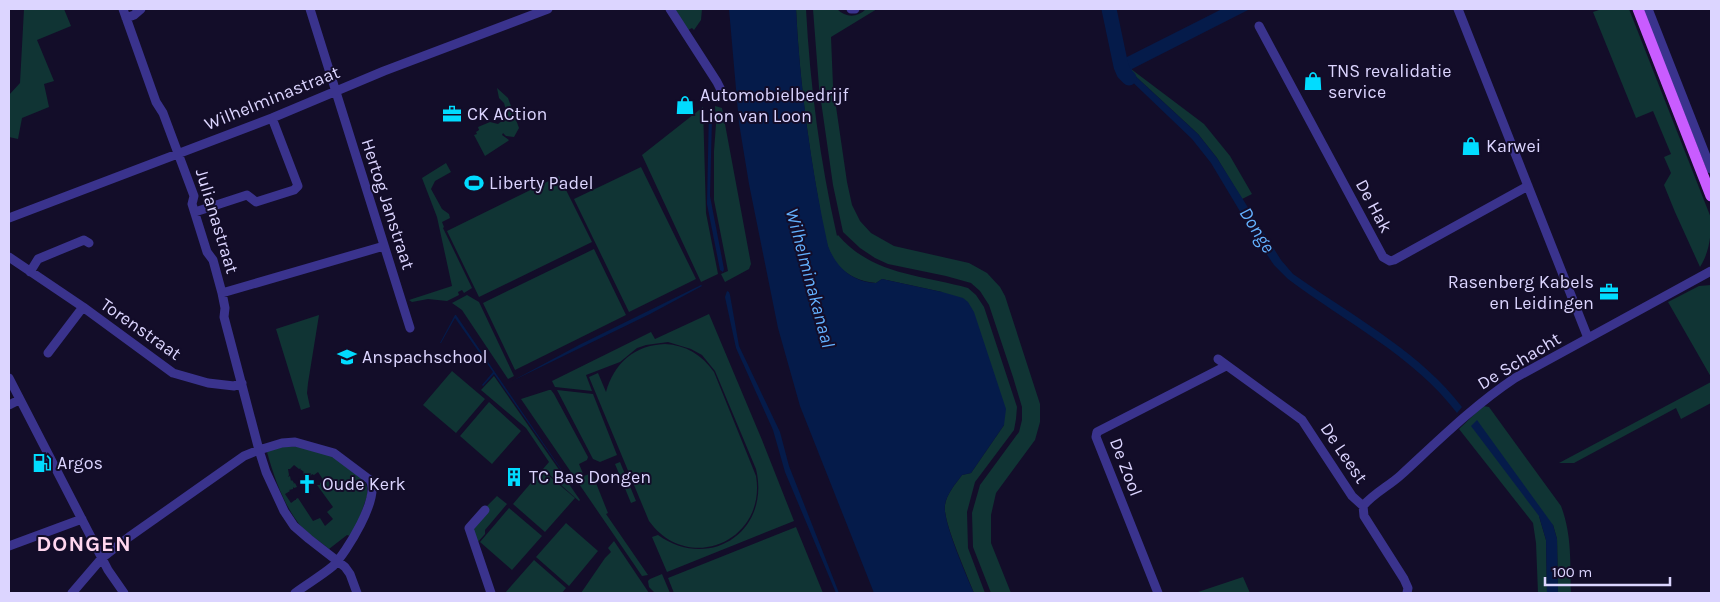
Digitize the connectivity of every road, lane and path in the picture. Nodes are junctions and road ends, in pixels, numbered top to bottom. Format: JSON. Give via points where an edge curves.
{"nodes":[{"id":1,"x":123,"y":9,"type":"edge"},
{"id":2,"x":141,"y":9,"type":"edge"},
{"id":3,"x":310,"y":9,"type":"edge"},
{"id":4,"x":548,"y":9,"type":"edge"},
{"id":5,"x":670,"y":9,"type":"edge"},
{"id":6,"x":1458,"y":9,"type":"edge"},
{"id":7,"x":1638,"y":9,"type":"edge"},
{"id":8,"x":1648,"y":9,"type":"edge"},
{"id":9,"x":126,"y":18,"type":"junction"},
{"id":10,"x":1258,"y":26,"type":"dead end"},
{"id":11,"x":1662,"y":59,"type":"junction"},
{"id":12,"x":334,"y":90,"type":"junction"},
{"id":13,"x":722,"y":92,"type":"dead end"},
{"id":14,"x":272,"y":118,"type":"junction"},
{"id":15,"x":178,"y":153,"type":"junction"},
{"id":16,"x":1711,"y":169,"type":"edge"},
{"id":17,"x":1528,"y":186,"type":"junction"},
{"id":18,"x":1711,"y":196,"type":"edge"},
{"id":19,"x":194,"y":212,"type":"junction"},
{"id":20,"x":9,"y":218,"type":"edge"},
{"id":21,"x":89,"y":243,"type":"dead end"},
{"id":22,"x":384,"y":246,"type":"junction"},
{"id":23,"x":9,"y":257,"type":"edge"},
{"id":24,"x":1711,"y":271,"type":"edge"},
{"id":25,"x":30,"y":272,"type":"junction"},
{"id":26,"x":222,"y":293,"type":"junction"},
{"id":27,"x":83,"y":308,"type":"junction"},
{"id":28,"x":410,"y":328,"type":"dead end"},
{"id":29,"x":1588,"y":338,"type":"junction"},
{"id":30,"x":48,"y":353,"type":"dead end"},
{"id":31,"x":1218,"y":360,"type":"dead end"},
{"id":32,"x":1226,"y":366,"type":"junction"},
{"id":33,"x":9,"y":378,"type":"edge"},
{"id":34,"x":242,"y":383,"type":"junction"},
{"id":35,"x":20,"y":400,"type":"junction"},
{"id":36,"x":9,"y":405,"type":"edge"},
{"id":37,"x":258,"y":450,"type":"junction"},
{"id":38,"x":1363,"y":506,"type":"junction"},
{"id":39,"x":485,"y":510,"type":"dead end"},
{"id":40,"x":82,"y":519,"type":"junction"},
{"id":41,"x":9,"y":546,"type":"edge"},
{"id":42,"x":102,"y":558,"type":"junction"},
{"id":43,"x":337,"y":560,"type":"junction"},
{"id":44,"x":72,"y":593,"type":"edge"},
{"id":45,"x":124,"y":593,"type":"edge"},
{"id":46,"x":295,"y":593,"type":"edge"},
{"id":47,"x":357,"y":593,"type":"edge"},
{"id":48,"x":491,"y":593,"type":"edge"},
{"id":49,"x":1158,"y":593,"type":"edge"},
{"id":50,"x":1407,"y":593,"type":"edge"}],
"edges":[{"from":1,"to":9,"type":"street","name":"Julianastraat"},
{"from":2,"to":9,"type":"street"},
{"from":3,"to":12,"type":"street","name":"Hertog Janstraat"},
{"from":4,"to":12,"type":"street","name":"Wilhelminastraat"},
{"from":5,"to":13,"type":"street"},
{"from":6,"to":17,"type":"street"},
{"from":7,"to":11,"type":"main road"},
{"from":8,"to":11,"type":"street"},
{"from":9,"to":15,"type":"street","name":"Julianastraat"},
{"from":10,"to":17,"type":"street","name":"De Hak","via":[[1383,257],[1394,260]]},
{"from":11,"to":16,"type":"street"},
{"from":11,"to":18,"type":"main road"},
{"from":12,"to":14,"type":"street","name":"Wilhelminastraat"},
{"from":12,"to":22,"type":"street","name":"Hertog Janstraat"},
{"from":14,"to":15,"type":"street","name":"Wilhelminastraat"},
{"from":14,"to":19,"type":"street","via":[[298,186],[256,202],[247,195]]},
{"from":15,"to":19,"type":"street","name":"Julianastraat","via":[[194,196]]},
{"from":15,"to":20,"type":"street","name":"Wilhelminastraat"},
{"from":17,"to":29,"type":"street"},
{"from":19,"to":26,"type":"street","name":"Julianastraat"},
{"from":21,"to":25,"type":"street","via":[[84,240],[38,259]]},
{"from":22,"to":26,"type":"street"},
{"from":22,"to":28,"type":"street","name":"Hertog Janstraat"},
{"from":23,"to":25,"type":"street","name":"Torenstraat"},
{"from":24,"to":29,"type":"street","name":"De Schacht"},
{"from":25,"to":27,"type":"street","name":"Torenstraat"},
{"from":26,"to":34,"type":"street","name":"Julianastraat","via":[[224,317]]},
{"from":27,"to":30,"type":"street"},
{"from":27,"to":34,"type":"street","name":"Torenstraat","via":[[173,373],[208,383],[234,386]]},
{"from":29,"to":38,"type":"street","name":"De Schacht","via":[[1494,392]]},
{"from":31,"to":32,"type":"street","name":"De Leest"},
{"from":32,"to":38,"type":"street","name":"De Leest","via":[[1302,420],[1352,496]]},
{"from":32,"to":49,"type":"street","name":"De Zool","via":[[1097,432]]},
{"from":33,"to":35,"type":"street"},
{"from":34,"to":37,"type":"street","name":"Julianastraat"},
{"from":35,"to":36,"type":"street"},
{"from":35,"to":40,"type":"street"},
{"from":37,"to":42,"type":"street","via":[[244,456]]},
{"from":37,"to":43,"type":"street","name":"Julianastraat","via":[[269,480],[294,526]]},
{"from":37,"to":43,"type":"street","via":[[289,442],[310,445],[337,454],[370,480],[373,490],[370,502],[352,542]]},
{"from":38,"to":50,"type":"street","name":"De Leest","via":[[1364,516],[1404,579]]},
{"from":39,"to":48,"type":"street","via":[[469,528]]},
{"from":40,"to":41,"type":"street"},
{"from":40,"to":42,"type":"street"},
{"from":42,"to":44,"type":"street"},
{"from":42,"to":45,"type":"street"},
{"from":43,"to":46,"type":"street"},
{"from":43,"to":47,"type":"street","name":"Julianastraat","via":[[350,574]]}]}
